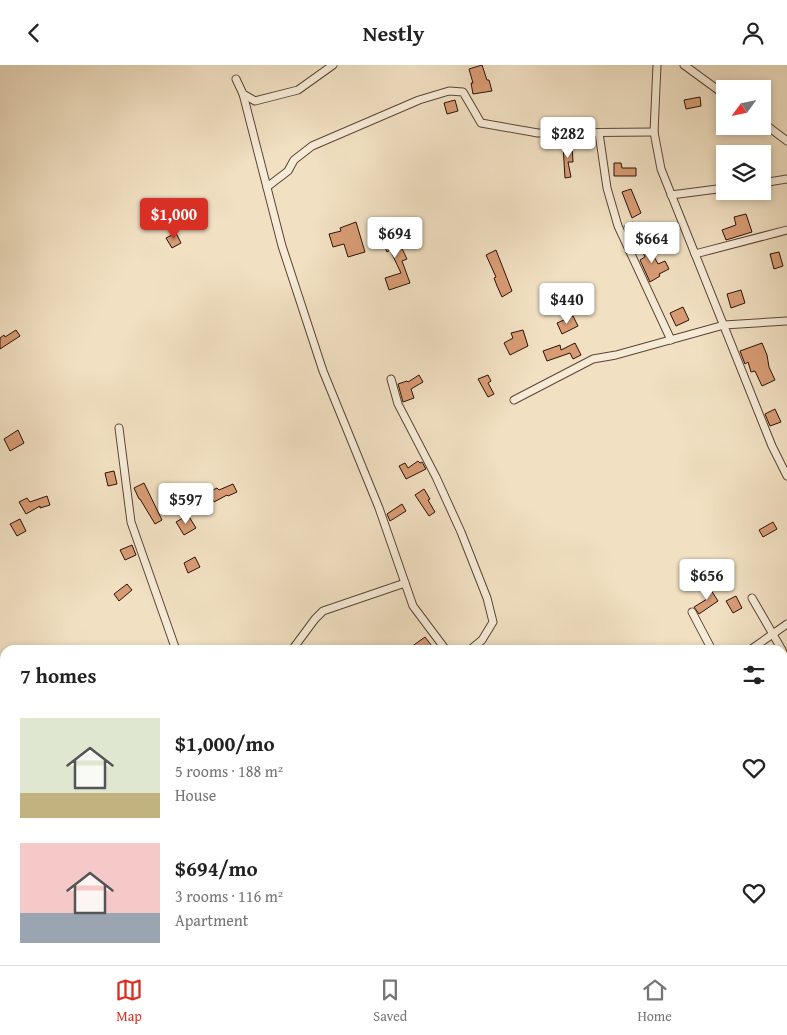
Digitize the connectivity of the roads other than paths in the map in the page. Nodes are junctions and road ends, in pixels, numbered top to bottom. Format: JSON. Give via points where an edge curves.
{"nodes":[{"id":1,"x":333,"y":65,"type":"edge"},
{"id":2,"x":657,"y":65,"type":"edge"},
{"id":3,"x":684,"y":65,"type":"edge"},
{"id":4,"x":236,"y":79,"type":"dead end"},
{"id":5,"x":716,"y":88,"type":"edge"},
{"id":6,"x":243,"y":94,"type":"junction"},
{"id":7,"x":771,"y":129,"type":"edge"},
{"id":8,"x":654,"y":132,"type":"junction"},
{"id":9,"x":599,"y":133,"type":"junction"},
{"id":10,"x":787,"y":141,"type":"edge"},
{"id":11,"x":787,"y":179,"type":"edge"},
{"id":12,"x":771,"y":182,"type":"edge"},
{"id":13,"x":267,"y":187,"type":"junction"},
{"id":14,"x":716,"y":189,"type":"edge"},
{"id":15,"x":671,"y":195,"type":"junction"},
{"id":16,"x":787,"y":230,"type":"edge"},
{"id":17,"x":695,"y":255,"type":"junction"},
{"id":18,"x":787,"y":321,"type":"edge"},
{"id":19,"x":724,"y":325,"type":"junction"},
{"id":20,"x":671,"y":340,"type":"junction"},
{"id":21,"x":391,"y":379,"type":"dead end"},
{"id":22,"x":514,"y":400,"type":"dead end"},
{"id":23,"x":119,"y":429,"type":"dead end"},
{"id":24,"x":787,"y":475,"type":"edge"},
{"id":25,"x":405,"y":583,"type":"junction"},
{"id":26,"x":752,"y":597,"type":"dead end"},
{"id":27,"x":692,"y":612,"type":"dead end"},
{"id":28,"x":787,"y":624,"type":"edge"},
{"id":29,"x":774,"y":634,"type":"junction"},
{"id":30,"x":174,"y":645,"type":"edge"},
{"id":31,"x":296,"y":645,"type":"edge"},
{"id":32,"x":442,"y":645,"type":"edge"},
{"id":33,"x":476,"y":645,"type":"edge"},
{"id":34,"x":709,"y":645,"type":"edge"},
{"id":35,"x":758,"y":645,"type":"edge"},
{"id":36,"x":779,"y":645,"type":"edge"}],
"edges":[{"from":1,"to":6,"type":"street","via":[[298,90],[255,101]]},
{"from":2,"to":8,"type":"street"},
{"from":3,"to":5,"type":"street"},
{"from":4,"to":6,"type":"street"},
{"from":6,"to":13,"type":"street"},
{"from":7,"to":10,"type":"street"},
{"from":8,"to":9,"type":"street"},
{"from":8,"to":15,"type":"street"},
{"from":9,"to":13,"type":"street","via":[[538,133],[481,123],[463,92],[449,91],[312,146]]},
{"from":9,"to":20,"type":"street","via":[[607,188],[618,226]]},
{"from":11,"to":12,"type":"street"},
{"from":13,"to":25,"type":"street","via":[[282,246],[323,371],[379,508]]},
{"from":14,"to":15,"type":"street"},
{"from":15,"to":17,"type":"street"},
{"from":16,"to":17,"type":"street"},
{"from":17,"to":19,"type":"street"},
{"from":18,"to":19,"type":"street"},
{"from":19,"to":20,"type":"street"},
{"from":19,"to":24,"type":"street","via":[[772,446]]},
{"from":20,"to":22,"type":"street","via":[[593,359]]},
{"from":21,"to":33,"type":"street","via":[[398,404],[436,477],[487,598],[493,622]]},
{"from":23,"to":30,"type":"street","via":[[130,521]]},
{"from":25,"to":31,"type":"street","via":[[323,611]]},
{"from":25,"to":32,"type":"street","via":[[413,606]]},
{"from":26,"to":29,"type":"street"},
{"from":27,"to":34,"type":"street"},
{"from":28,"to":29,"type":"street"},
{"from":29,"to":35,"type":"street"},
{"from":29,"to":36,"type":"street"}]}
